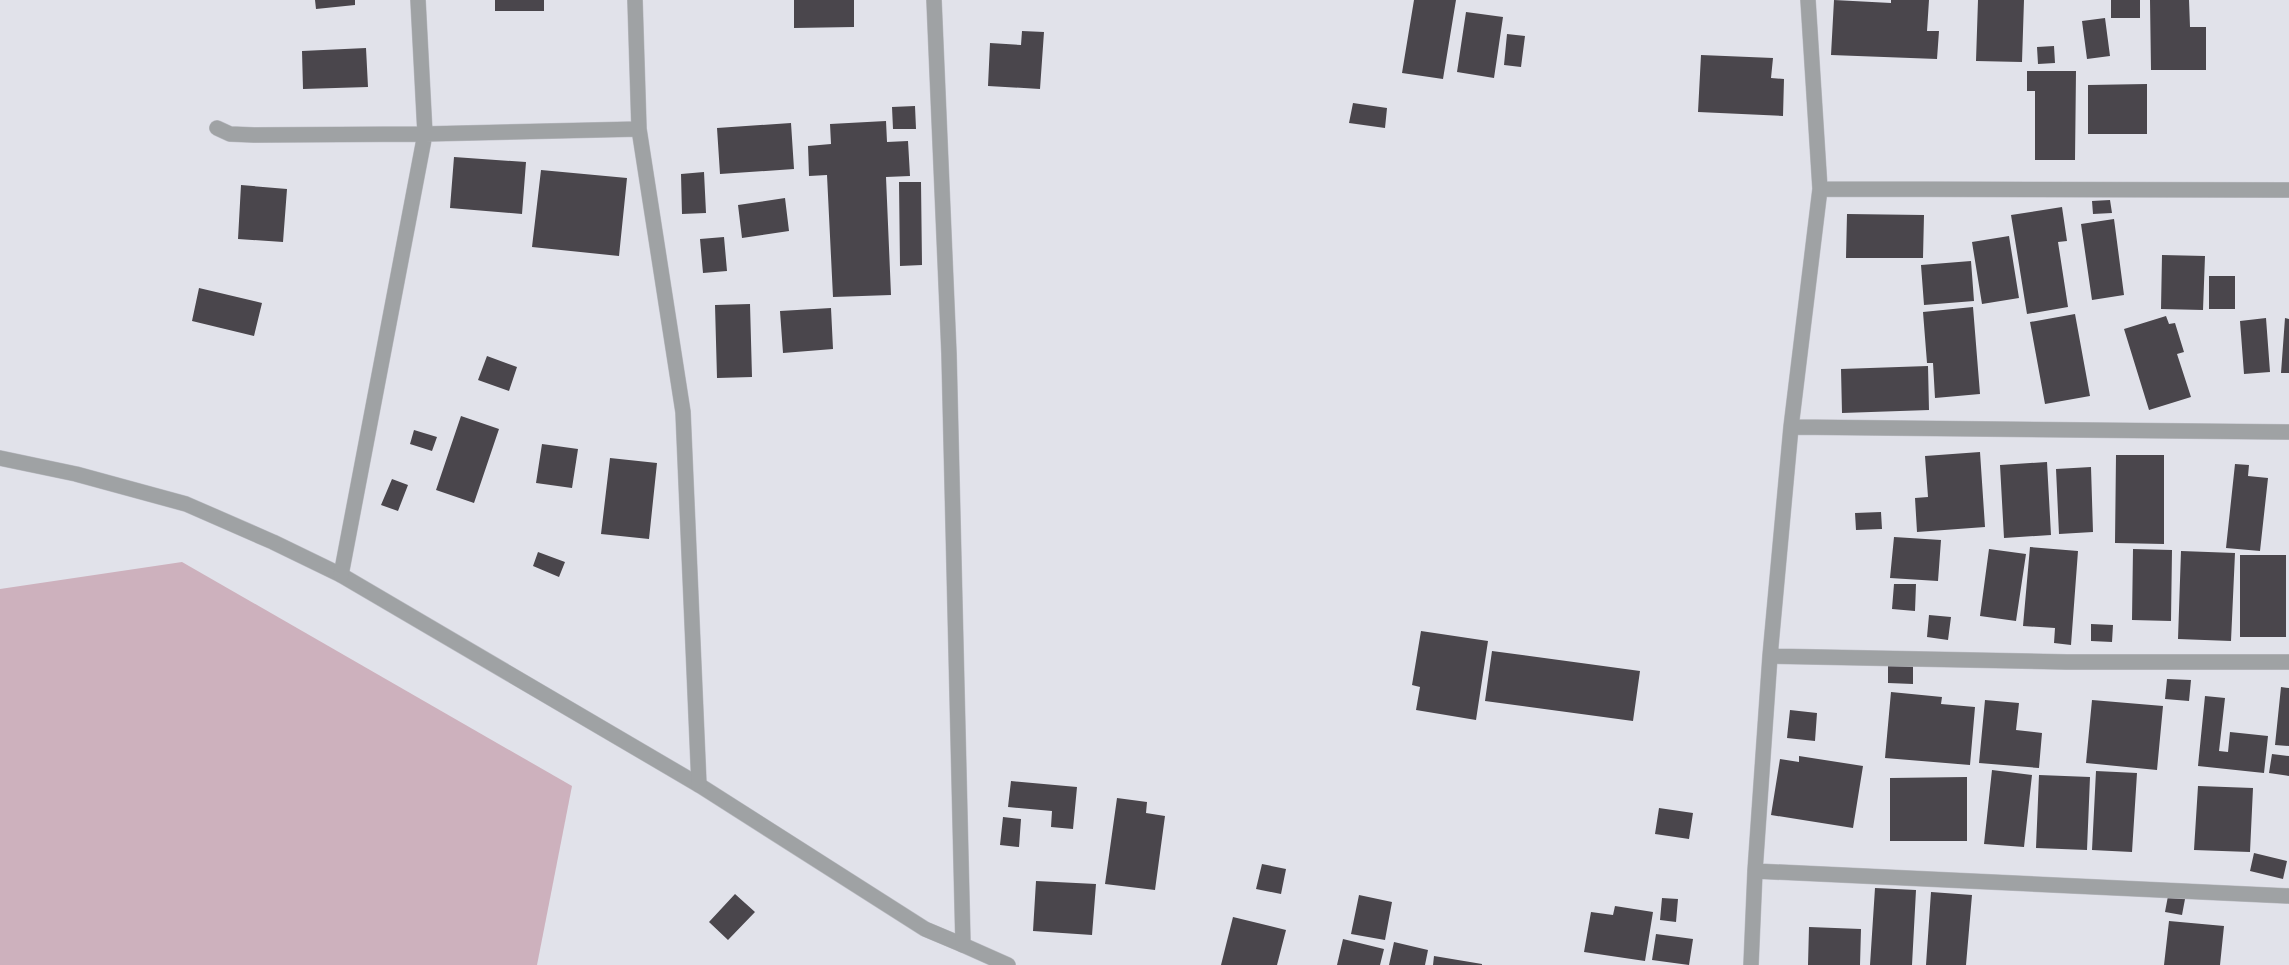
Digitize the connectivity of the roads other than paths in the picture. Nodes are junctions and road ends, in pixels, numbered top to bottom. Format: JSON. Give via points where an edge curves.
{"nodes":[{"id":1,"x":418,"y":0,"type":"edge"},
{"id":2,"x":635,"y":0,"type":"edge"},
{"id":3,"x":934,"y":0,"type":"edge"},
{"id":4,"x":1808,"y":0,"type":"edge"},
{"id":5,"x":217,"y":128,"type":"dead end"},
{"id":6,"x":640,"y":129,"type":"junction"},
{"id":7,"x":425,"y":134,"type":"junction"},
{"id":8,"x":1820,"y":189,"type":"junction"},
{"id":9,"x":2289,"y":190,"type":"edge"},
{"id":10,"x":1791,"y":427,"type":"junction"},
{"id":11,"x":2289,"y":432,"type":"edge"},
{"id":12,"x":0,"y":458,"type":"edge"},
{"id":13,"x":341,"y":575,"type":"junction"},
{"id":14,"x":1770,"y":656,"type":"junction"},
{"id":15,"x":2289,"y":662,"type":"edge"},
{"id":16,"x":699,"y":786,"type":"junction"},
{"id":17,"x":1755,"y":871,"type":"junction"},
{"id":18,"x":2289,"y":896,"type":"edge"},
{"id":19,"x":963,"y":945,"type":"junction"},
{"id":20,"x":1008,"y":965,"type":"edge"},
{"id":21,"x":1751,"y":965,"type":"edge"}],
"edges":[{"from":1,"to":7,"type":"street"},
{"from":2,"to":6,"type":"street"},
{"from":3,"to":19,"type":"street","via":[[949,354]]},
{"from":4,"to":8,"type":"street"},
{"from":5,"to":7,"type":"street","via":[[230,134]]},
{"from":6,"to":7,"type":"street"},
{"from":6,"to":16,"type":"street","via":[[683,412]]},
{"from":7,"to":13,"type":"street"},
{"from":8,"to":9,"type":"street"},
{"from":8,"to":10,"type":"street"},
{"from":10,"to":11,"type":"street"},
{"from":10,"to":14,"type":"street"},
{"from":12,"to":13,"type":"street","via":[[76,474],[186,504]]},
{"from":13,"to":16,"type":"street"},
{"from":14,"to":15,"type":"street","via":[[2067,662]]},
{"from":14,"to":17,"type":"street"},
{"from":16,"to":19,"type":"street","via":[[925,929]]},
{"from":17,"to":18,"type":"street"},
{"from":17,"to":21,"type":"street"},
{"from":19,"to":20,"type":"street"}]}
